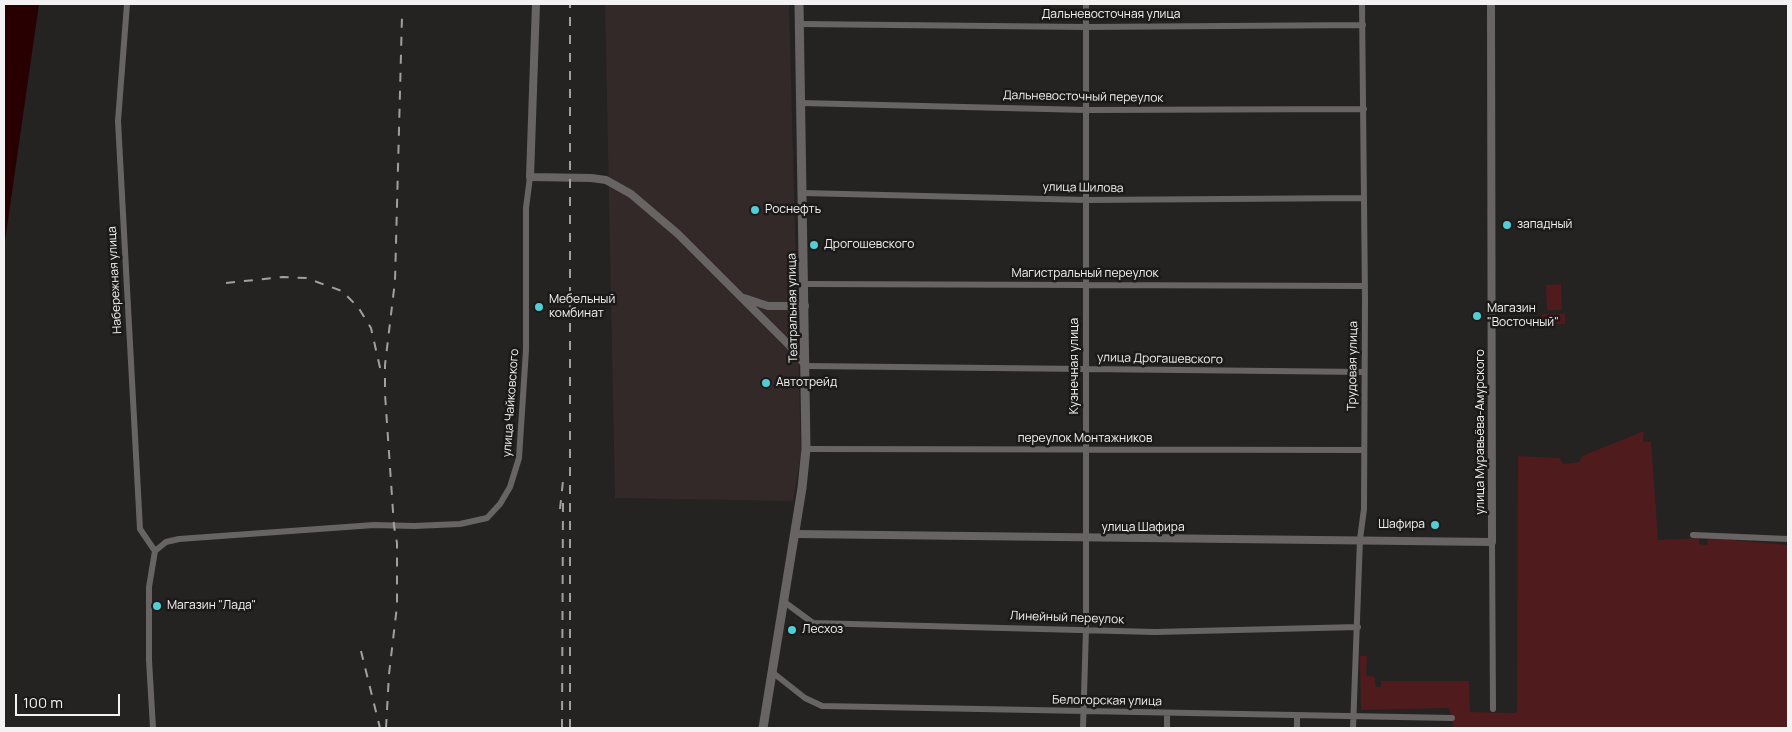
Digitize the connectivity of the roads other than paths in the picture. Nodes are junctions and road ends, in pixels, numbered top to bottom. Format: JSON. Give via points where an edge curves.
{"nodes":[{"id":1,"x":128,"y":4,"type":"edge"},
{"id":2,"x":536,"y":4,"type":"edge"},
{"id":3,"x":799,"y":4,"type":"edge"},
{"id":4,"x":1086,"y":4,"type":"edge"},
{"id":5,"x":1362,"y":4,"type":"edge"},
{"id":6,"x":1491,"y":4,"type":"edge"},
{"id":7,"x":800,"y":24,"type":"junction"},
{"id":8,"x":1363,"y":25,"type":"junction"},
{"id":9,"x":1086,"y":27,"type":"junction"},
{"id":10,"x":802,"y":103,"type":"junction"},
{"id":11,"x":1364,"y":109,"type":"junction"},
{"id":12,"x":1086,"y":110,"type":"junction"},
{"id":13,"x":530,"y":177,"type":"junction"},
{"id":14,"x":803,"y":193,"type":"junction"},
{"id":15,"x":1364,"y":198,"type":"junction"},
{"id":16,"x":1086,"y":200,"type":"junction"},
{"id":17,"x":805,"y":284,"type":"junction"},
{"id":18,"x":1087,"y":285,"type":"junction"},
{"id":19,"x":1365,"y":286,"type":"junction"},
{"id":20,"x":741,"y":297,"type":"junction"},
{"id":21,"x":805,"y":306,"type":"junction"},
{"id":22,"x":806,"y":366,"type":"junction"},
{"id":23,"x":1086,"y":369,"type":"junction"},
{"id":24,"x":1364,"y":372,"type":"junction"},
{"id":25,"x":806,"y":449,"type":"junction"},
{"id":26,"x":1364,"y":450,"type":"junction"},
{"id":27,"x":1086,"y":451,"type":"junction"},
{"id":28,"x":794,"y":534,"type":"junction"},
{"id":29,"x":1693,"y":535,"type":"dead end"},
{"id":30,"x":1084,"y":539,"type":"junction"},
{"id":31,"x":1360,"y":539,"type":"junction"},
{"id":32,"x":1788,"y":539,"type":"edge"},
{"id":33,"x":1492,"y":542,"type":"junction"},
{"id":34,"x":155,"y":551,"type":"junction"},
{"id":35,"x":783,"y":601,"type":"junction"},
{"id":36,"x":1358,"y":627,"type":"junction"},
{"id":37,"x":1086,"y":629,"type":"junction"},
{"id":38,"x":772,"y":672,"type":"junction"},
{"id":39,"x":1492,"y":709,"type":"dead end"},
{"id":40,"x":1083,"y":712,"type":"junction"},
{"id":41,"x":1167,"y":714,"type":"junction"},
{"id":42,"x":1297,"y":716,"type":"junction"},
{"id":43,"x":1354,"y":717,"type":"junction"},
{"id":44,"x":1452,"y":718,"type":"dead end"},
{"id":45,"x":154,"y":728,"type":"edge"},
{"id":46,"x":762,"y":728,"type":"edge"},
{"id":47,"x":1083,"y":728,"type":"edge"},
{"id":48,"x":1167,"y":728,"type":"edge"},
{"id":49,"x":1297,"y":728,"type":"edge"},
{"id":50,"x":1353,"y":728,"type":"edge"}],
"edges":[{"from":1,"to":34,"type":"street","name":"Набережная улица","via":[[118,121],[140,529]]},
{"from":2,"to":13,"type":"street","name":"улица Чайковского"},
{"from":3,"to":7,"type":"main road","name":"Театральная улица"},
{"from":4,"to":9,"type":"street","name":"Кузнечная улица"},
{"from":5,"to":8,"type":"street","name":"Трудовая улица"},
{"from":6,"to":33,"type":"street","name":"улица Муравьёва-Амурского"},
{"from":7,"to":9,"type":"street","name":"Дальневосточная улица"},
{"from":7,"to":10,"type":"main road","name":"Театральная улица"},
{"from":8,"to":9,"type":"street","name":"Дальневосточная улица"},
{"from":8,"to":11,"type":"street","name":"Трудовая улица"},
{"from":9,"to":12,"type":"street","name":"Кузнечная улица"},
{"from":10,"to":12,"type":"street","name":"Дальневосточный переулок"},
{"from":10,"to":14,"type":"main road","name":"Театральная улица"},
{"from":11,"to":12,"type":"street","name":"Дальневосточный переулок"},
{"from":11,"to":15,"type":"street","name":"Трудовая улица"},
{"from":12,"to":16,"type":"street","name":"Кузнечная улица"},
{"from":13,"to":20,"type":"street","via":[[591,178],[616,184],[678,234]]},
{"from":13,"to":34,"type":"street","name":"улица Чайковского","via":[[526,208],[526,350],[519,458],[510,487],[487,518],[460,524],[374,525],[179,539],[166,542]]},
{"from":14,"to":16,"type":"street","name":"улица Шилова"},
{"from":14,"to":17,"type":"main road","name":"Театральная улица"},
{"from":15,"to":16,"type":"street","name":"улица Шилова"},
{"from":15,"to":19,"type":"street","name":"Трудовая улица"},
{"from":16,"to":18,"type":"street","name":"Кузнечная улица"},
{"from":17,"to":18,"type":"street","name":"Магистральный переулок"},
{"from":17,"to":21,"type":"main road","name":"Театральная улица"},
{"from":18,"to":19,"type":"street","name":"Магистральный переулок"},
{"from":18,"to":23,"type":"street","name":"Кузнечная улица"},
{"from":19,"to":24,"type":"street","name":"Трудовая улица"},
{"from":20,"to":21,"type":"street","via":[[768,306]]},
{"from":20,"to":22,"type":"street"},
{"from":21,"to":22,"type":"main road","name":"Театральная улица"},
{"from":22,"to":23,"type":"street","name":"улица Дрогашевского"},
{"from":22,"to":25,"type":"main road","name":"Театральная улица"},
{"from":23,"to":24,"type":"street","name":"улица Дрогашевского"},
{"from":23,"to":27,"type":"street","name":"Кузнечная улица"},
{"from":24,"to":26,"type":"street","name":"Трудовая улица"},
{"from":25,"to":27,"type":"street","name":"переулок Монтажников"},
{"from":25,"to":28,"type":"main road","name":"Театральная улица"},
{"from":26,"to":27,"type":"street","name":"переулок Монтажников"},
{"from":26,"to":31,"type":"street","name":"Трудовая улица","via":[[1364,509]]},
{"from":27,"to":30,"type":"street","name":"Кузнечная улица"},
{"from":28,"to":30,"type":"street","name":"улица Шафира"},
{"from":28,"to":35,"type":"main road","name":"Театральная улица"},
{"from":29,"to":32,"type":"street"},
{"from":30,"to":31,"type":"street","name":"улица Шафира"},
{"from":30,"to":37,"type":"street","name":"Кузнечная улица"},
{"from":31,"to":33,"type":"street","name":"улица Шафира"},
{"from":31,"to":36,"type":"street","name":"Трудовая улица"},
{"from":33,"to":39,"type":"street","name":"улица Муравьёва-Амурского"},
{"from":34,"to":45,"type":"street","via":[[148,587]]},
{"from":35,"to":37,"type":"street","name":"Линейный переулок","via":[[813,623]]},
{"from":35,"to":38,"type":"main road","name":"Театральная улица"},
{"from":36,"to":37,"type":"street","name":"Линейный переулок","via":[[1155,632]]},
{"from":36,"to":43,"type":"street","name":"Трудовая улица"},
{"from":37,"to":40,"type":"street","name":"Кузнечная улица"},
{"from":38,"to":40,"type":"street","name":"Белогорская улица","via":[[822,706]]},
{"from":38,"to":46,"type":"main road","name":"Театральная улица"},
{"from":40,"to":41,"type":"street","name":"Белогорская улица"},
{"from":40,"to":47,"type":"street","name":"Кузнечная улица"},
{"from":41,"to":42,"type":"street","name":"Белогорская улица"},
{"from":41,"to":48,"type":"street"},
{"from":42,"to":43,"type":"street","name":"Белогорская улица"},
{"from":42,"to":49,"type":"street"},
{"from":43,"to":44,"type":"street","name":"Белогорская улица"},
{"from":43,"to":50,"type":"street","name":"Трудовая улица"}]}
